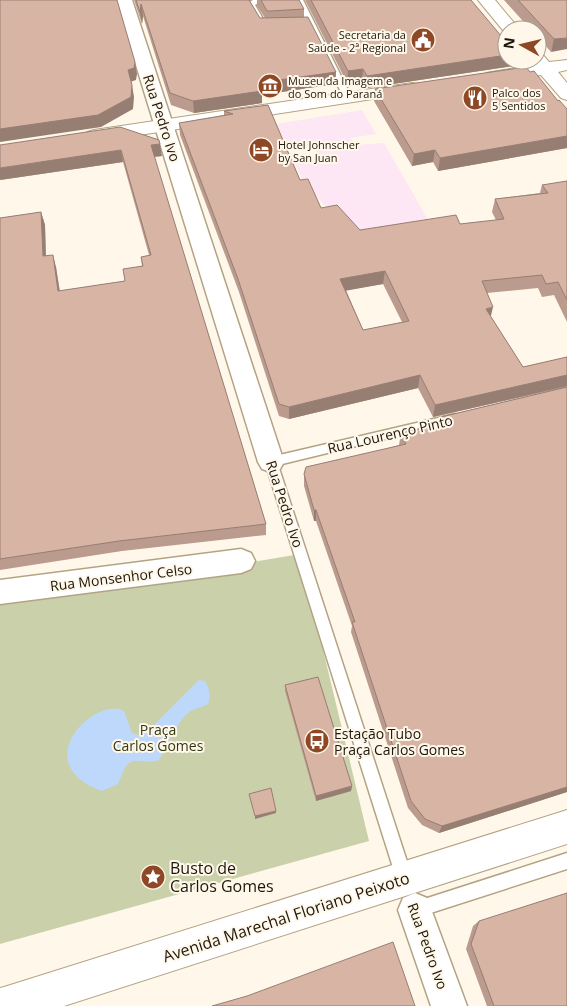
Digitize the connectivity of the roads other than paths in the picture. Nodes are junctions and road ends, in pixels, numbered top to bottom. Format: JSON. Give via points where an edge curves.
{"nodes":[{"id":1,"x":124,"y":0,"type":"edge"},
{"id":2,"x":258,"y":0,"type":"edge"},
{"id":3,"x":299,"y":0,"type":"edge"},
{"id":4,"x":486,"y":0,"type":"edge"},
{"id":5,"x":503,"y":20,"type":"edge"},
{"id":6,"x":264,"y":26,"type":"edge"},
{"id":7,"x":547,"y":64,"type":"edge"},
{"id":8,"x":567,"y":66,"type":"edge"},
{"id":9,"x":515,"y":70,"type":"edge"},
{"id":10,"x":546,"y":70,"type":"edge"},
{"id":11,"x":472,"y":80,"type":"edge"},
{"id":12,"x":434,"y":85,"type":"edge"},
{"id":13,"x":567,"y":94,"type":"edge"},
{"id":14,"x":348,"y":98,"type":"junction"},
{"id":15,"x":164,"y":125,"type":"junction"},
{"id":16,"x":77,"y":138,"type":"edge"},
{"id":17,"x":470,"y":415,"type":"edge"},
{"id":18,"x":271,"y":462,"type":"junction"},
{"id":19,"x":241,"y":561,"type":"dead end"},
{"id":20,"x":0,"y":592,"type":"edge"},
{"id":21,"x":567,"y":827,"type":"edge"},
{"id":22,"x":567,"y":861,"type":"edge"},
{"id":23,"x":410,"y":895,"type":"junction"},
{"id":24,"x":4,"y":1006,"type":"edge"},
{"id":25,"x":449,"y":1006,"type":"edge"}],
"edges":[{"from":1,"to":15,"type":"street","name":"Rua Pedro Ivo"},
{"from":2,"to":6,"type":"lane","via":[[251,4]]},
{"from":3,"to":14,"type":"lane","via":[[308,25]]},
{"from":4,"to":5,"type":"street"},
{"from":7,"to":8,"type":"street"},
{"from":9,"to":11,"type":"street"},
{"from":10,"to":13,"type":"street"},
{"from":12,"to":14,"type":"street"},
{"from":14,"to":15,"type":"street"},
{"from":15,"to":16,"type":"street"},
{"from":15,"to":18,"type":"street","name":"Rua Pedro Ivo"},
{"from":17,"to":18,"type":"lane","name":"Rua Lourenço Pinto"},
{"from":18,"to":23,"type":"lane","name":"Rua Pedro Ivo"},
{"from":19,"to":20,"type":"street","name":"Rua Monsenhor Celso"},
{"from":21,"to":23,"type":"street","name":"Avenida Marechal Floriano Peixoto"},
{"from":22,"to":23,"type":"lane"},
{"from":23,"to":24,"type":"street","name":"Avenida Marechal Floriano Peixoto"},
{"from":23,"to":25,"type":"street","name":"Rua Pedro Ivo"}]}
